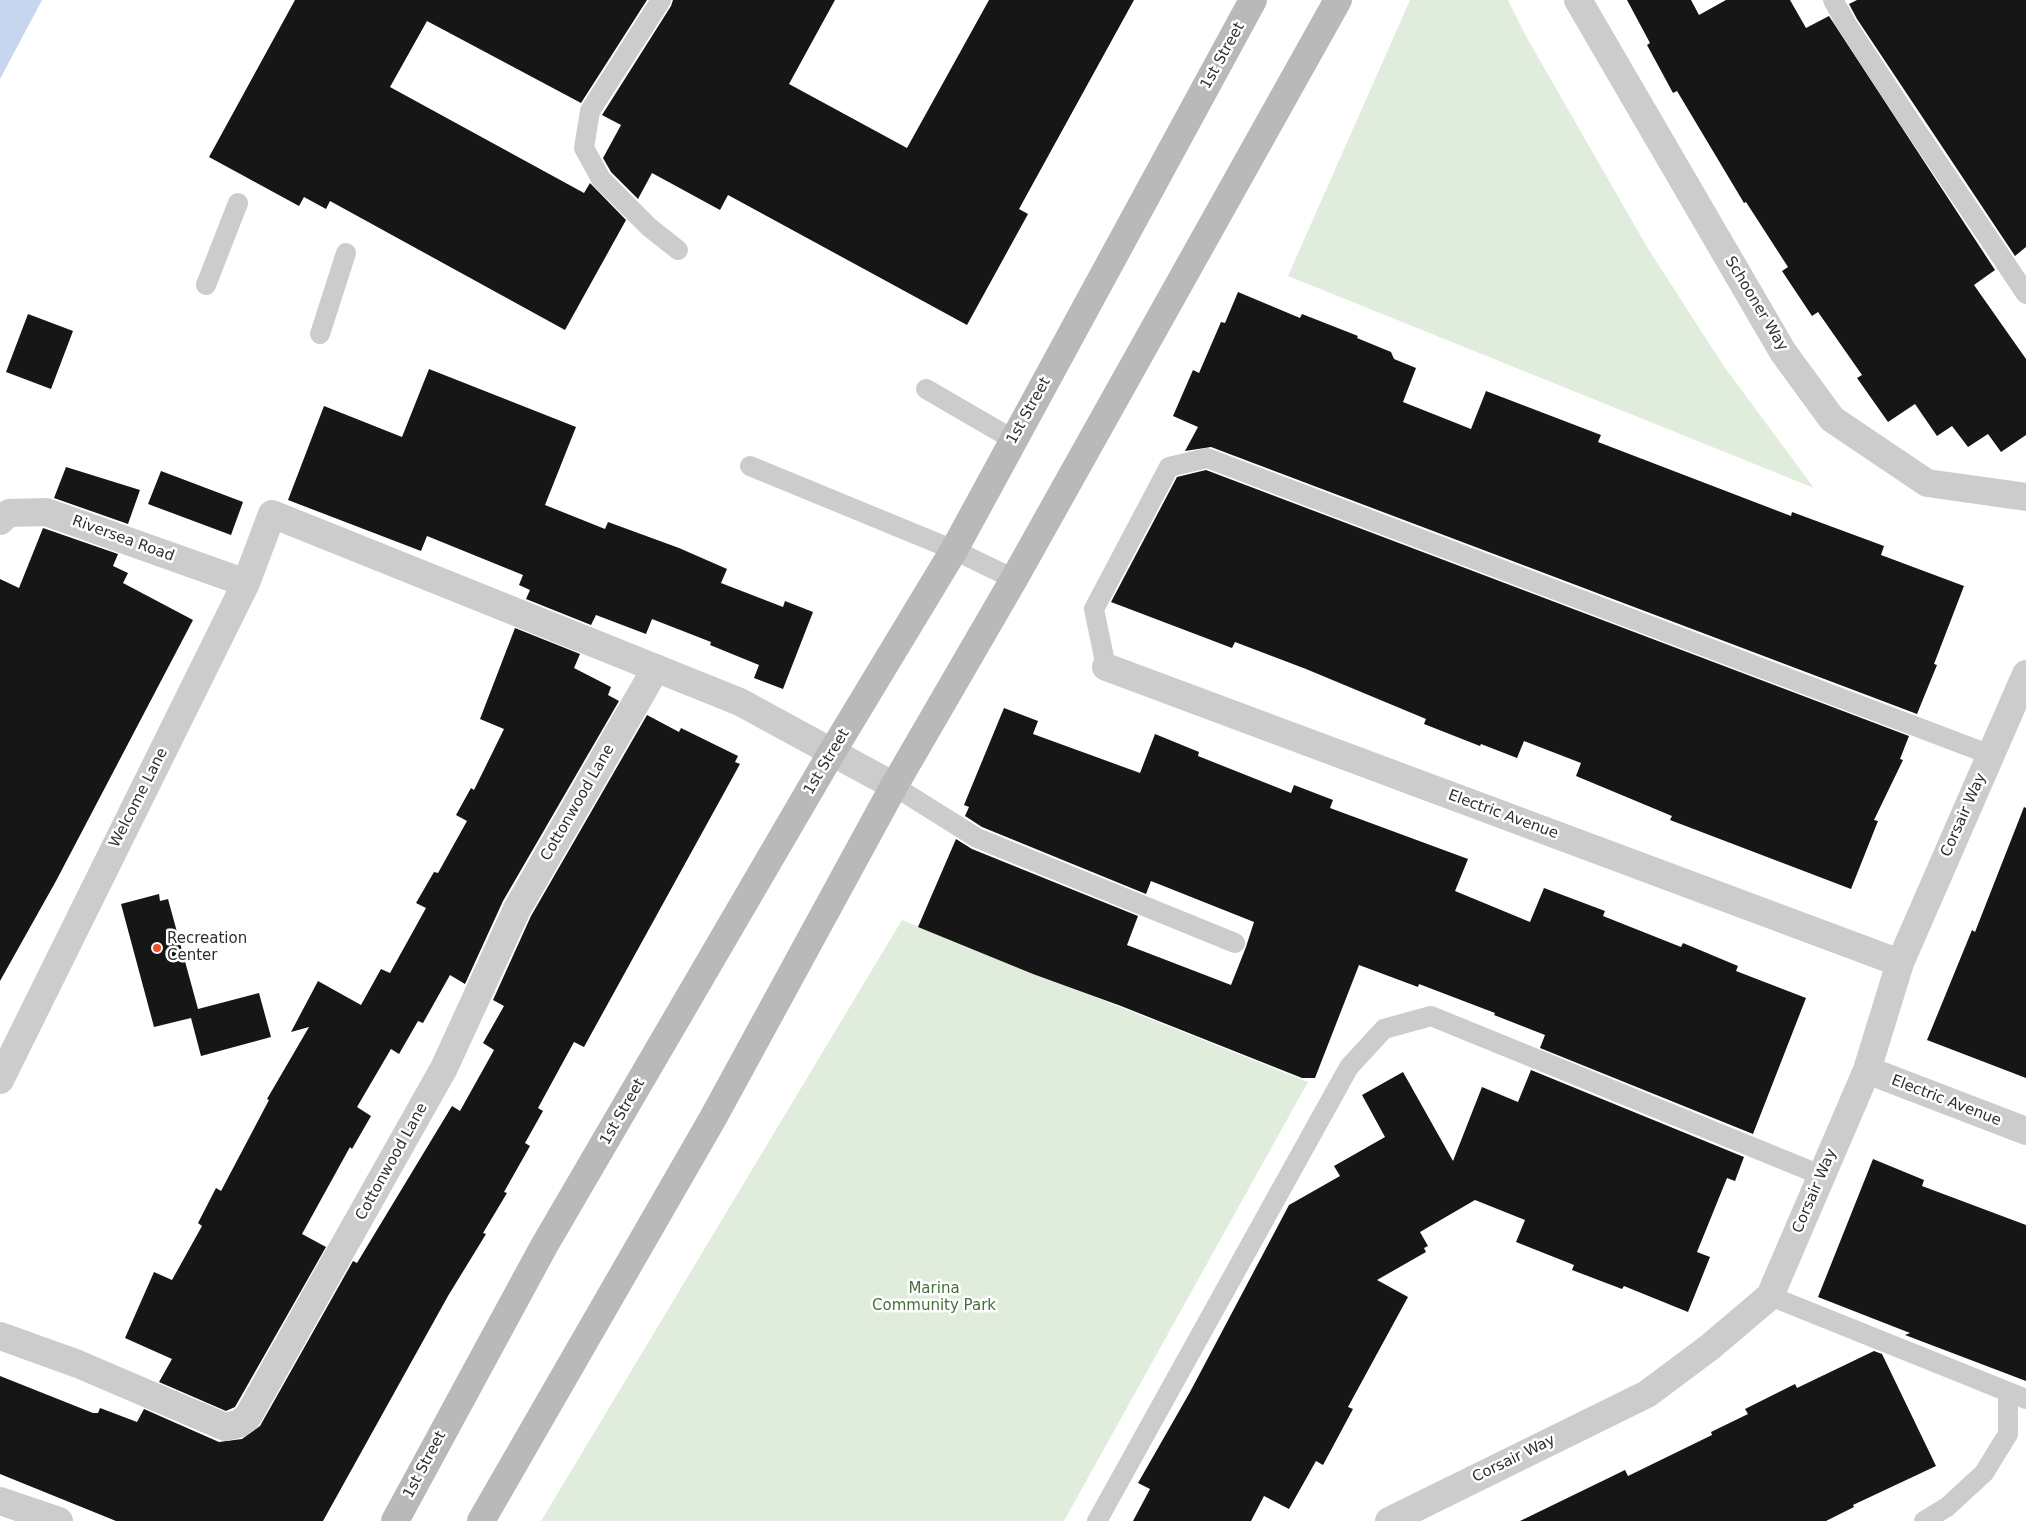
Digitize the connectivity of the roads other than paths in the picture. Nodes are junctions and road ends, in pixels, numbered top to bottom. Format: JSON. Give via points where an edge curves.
{"nodes":[{"id":1,"x":661,"y":0,"type":"edge"},
{"id":2,"x":1253,"y":0,"type":"edge"},
{"id":3,"x":1338,"y":0,"type":"edge"},
{"id":4,"x":1578,"y":0,"type":"edge"},
{"id":5,"x":1833,"y":0,"type":"edge"},
{"id":6,"x":238,"y":203,"type":"dead end"},
{"id":7,"x":678,"y":250,"type":"dead end"},
{"id":8,"x":346,"y":253,"type":"dead end"},
{"id":9,"x":206,"y":285,"type":"dead end"},
{"id":10,"x":2026,"y":294,"type":"edge"},
{"id":11,"x":320,"y":334,"type":"dead end"},
{"id":12,"x":926,"y":389,"type":"dead end"},
{"id":13,"x":1014,"y":440,"type":"junction"},
{"id":14,"x":750,"y":466,"type":"dead end"},
{"id":15,"x":2026,"y":497,"type":"edge"},
{"id":16,"x":0,"y":522,"type":"edge"},
{"id":17,"x":954,"y":550,"type":"junction"},
{"id":18,"x":1014,"y":579,"type":"junction"},
{"id":19,"x":246,"y":583,"type":"junction"},
{"id":20,"x":1106,"y":667,"type":"joint"},
{"id":21,"x":656,"y":668,"type":"junction"},
{"id":22,"x":2026,"y":674,"type":"edge"},
{"id":23,"x":832,"y":752,"type":"junction"},
{"id":24,"x":1991,"y":754,"type":"junction"},
{"id":25,"x":894,"y":786,"type":"junction"},
{"id":26,"x":1235,"y":943,"type":"dead end"},
{"id":27,"x":1900,"y":963,"type":"junction"},
{"id":28,"x":1866,"y":1070,"type":"junction"},
{"id":29,"x":0,"y":1080,"type":"edge"},
{"id":30,"x":2026,"y":1132,"type":"edge"},
{"id":31,"x":1823,"y":1176,"type":"junction"},
{"id":32,"x":1770,"y":1296,"type":"junction"},
{"id":33,"x":0,"y":1336,"type":"edge"},
{"id":34,"x":2017,"y":1395,"type":"edge"},
{"id":35,"x":0,"y":1501,"type":"edge"},
{"id":36,"x":60,"y":1521,"type":"edge"},
{"id":37,"x":395,"y":1521,"type":"edge"},
{"id":38,"x":481,"y":1521,"type":"edge"},
{"id":39,"x":1097,"y":1521,"type":"edge"},
{"id":40,"x":1389,"y":1521,"type":"edge"},
{"id":41,"x":1924,"y":1521,"type":"edge"}],
"edges":[{"from":1,"to":7,"type":"lane","via":[[590,111],[584,148],[601,179],[649,227]]},
{"from":2,"to":13,"type":"main road","name":"1st Street"},
{"from":3,"to":18,"type":"main road"},
{"from":4,"to":15,"type":"street","name":"Schooner Way","via":[[1783,352],[1832,419],[1927,483]]},
{"from":5,"to":10,"type":"lane"},
{"from":6,"to":9,"type":"lane"},
{"from":8,"to":11,"type":"lane"},
{"from":12,"to":13,"type":"lane"},
{"from":13,"to":17,"type":"main road","name":"1st Street"},
{"from":14,"to":17,"type":"lane"},
{"from":16,"to":19,"type":"street","name":"Riversea Road","via":[[9,513],[46,512]]},
{"from":17,"to":18,"type":"lane"},
{"from":17,"to":23,"type":"main road","name":"1st Street"},
{"from":18,"to":25,"type":"main road"},
{"from":19,"to":21,"type":"street","name":"Welcome Lane","via":[[272,514]]},
{"from":19,"to":29,"type":"street","name":"Welcome Lane"},
{"from":20,"to":24,"type":"lane","via":[[1094,609],[1169,467],[1207,458]]},
{"from":20,"to":27,"type":"street","name":"Electric Avenue"},
{"from":21,"to":23,"type":"street","via":[[740,702]]},
{"from":21,"to":33,"type":"street","name":"Cottonwood Lane","via":[[517,908],[444,1068],[247,1418],[225,1427],[78,1364]]},
{"from":22,"to":24,"type":"street","name":"Corsair Way"},
{"from":23,"to":25,"type":"street"},
{"from":23,"to":37,"type":"main road","name":"1st Street","via":[[544,1246]]},
{"from":24,"to":27,"type":"street","name":"Corsair Way"},
{"from":25,"to":26,"type":"lane","via":[[977,838]]},
{"from":25,"to":38,"type":"main road","via":[[712,1118]]},
{"from":27,"to":28,"type":"street","name":"Corsair Way"},
{"from":28,"to":30,"type":"street","name":"Electric Avenue"},
{"from":28,"to":31,"type":"street","name":"Corsair Way"},
{"from":31,"to":32,"type":"street","name":"Corsair Way"},
{"from":31,"to":39,"type":"lane","via":[[1431,1016],[1384,1029],[1350,1067]]},
{"from":32,"to":34,"type":"lane"},
{"from":32,"to":40,"type":"street","name":"Corsair Way","via":[[1647,1394]]},
{"from":34,"to":41,"type":"lane","via":[[2008,1434],[1984,1473],[1947,1507]]},
{"from":35,"to":36,"type":"street"}]}
